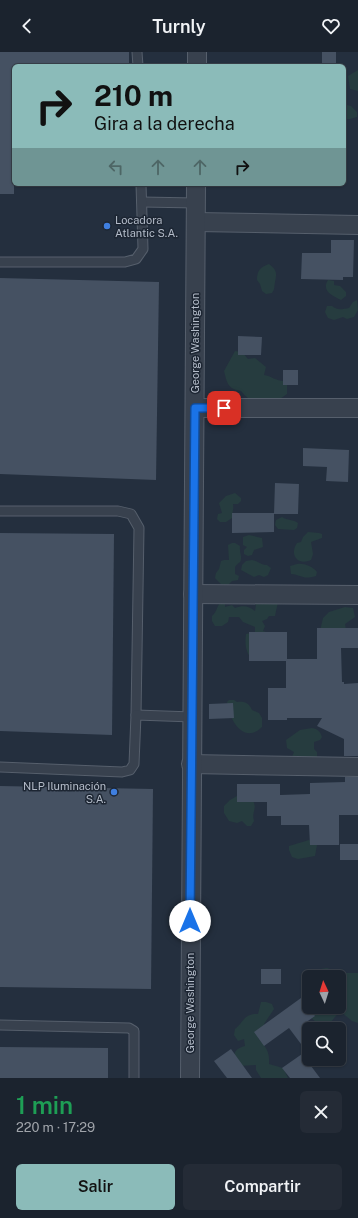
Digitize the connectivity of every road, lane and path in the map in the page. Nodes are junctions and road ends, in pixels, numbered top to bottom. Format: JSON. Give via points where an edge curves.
{"nodes":[{"id":1,"x":137,"y":52,"type":"edge"},
{"id":2,"x":197,"y":52,"type":"edge"},
{"id":3,"x":138,"y":64,"type":"edge"},
{"id":4,"x":197,"y":64,"type":"edge"},
{"id":5,"x":141,"y":186,"type":"edge"},
{"id":6,"x":196,"y":186,"type":"edge"},
{"id":7,"x":142,"y":202,"type":"junction"},
{"id":8,"x":196,"y":203,"type":"junction"},
{"id":9,"x":196,"y":222,"type":"junction"},
{"id":10,"x":358,"y":224,"type":"edge"},
{"id":11,"x":0,"y":262,"type":"edge"},
{"id":12,"x":195,"y":408,"type":"junction"},
{"id":13,"x":358,"y":408,"type":"edge"},
{"id":14,"x":0,"y":511,"type":"edge"},
{"id":15,"x":193,"y":594,"type":"junction"},
{"id":16,"x":358,"y":595,"type":"edge"},
{"id":17,"x":136,"y":715,"type":"junction"},
{"id":18,"x":193,"y":717,"type":"junction"},
{"id":19,"x":191,"y":764,"type":"junction"},
{"id":20,"x":358,"y":767,"type":"edge"},
{"id":21,"x":0,"y":768,"type":"edge"},
{"id":22,"x":0,"y":1025,"type":"edge"},
{"id":23,"x":134,"y":1078,"type":"edge"},
{"id":24,"x":190,"y":1078,"type":"edge"}],
"edges":[{"from":1,"to":3,"type":"lane"},
{"from":2,"to":4,"type":"street"},
{"from":5,"to":7,"type":"lane"},
{"from":6,"to":8,"type":"street","name":"George Washington"},
{"from":7,"to":8,"type":"lane"},
{"from":7,"to":11,"type":"lane","via":[[144,249],[136,259],[125,262]]},
{"from":8,"to":9,"type":"street","name":"George Washington"},
{"from":9,"to":10,"type":"street"},
{"from":9,"to":12,"type":"street","name":"George Washington"},
{"from":12,"to":13,"type":"street"},
{"from":12,"to":15,"type":"street","name":"George Washington"},
{"from":14,"to":17,"type":"lane","via":[[118,511],[131,514],[139,528]]},
{"from":15,"to":16,"type":"street"},
{"from":15,"to":18,"type":"street","name":"George Washington"},
{"from":17,"to":18,"type":"lane"},
{"from":17,"to":21,"type":"lane","via":[[134,764],[130,770],[122,772]]},
{"from":18,"to":19,"type":"street","name":"George Washington"},
{"from":19,"to":20,"type":"street"},
{"from":19,"to":24,"type":"street","name":"George Washington"},
{"from":22,"to":23,"type":"lane","via":[[129,1028],[134,1031]]}]}
